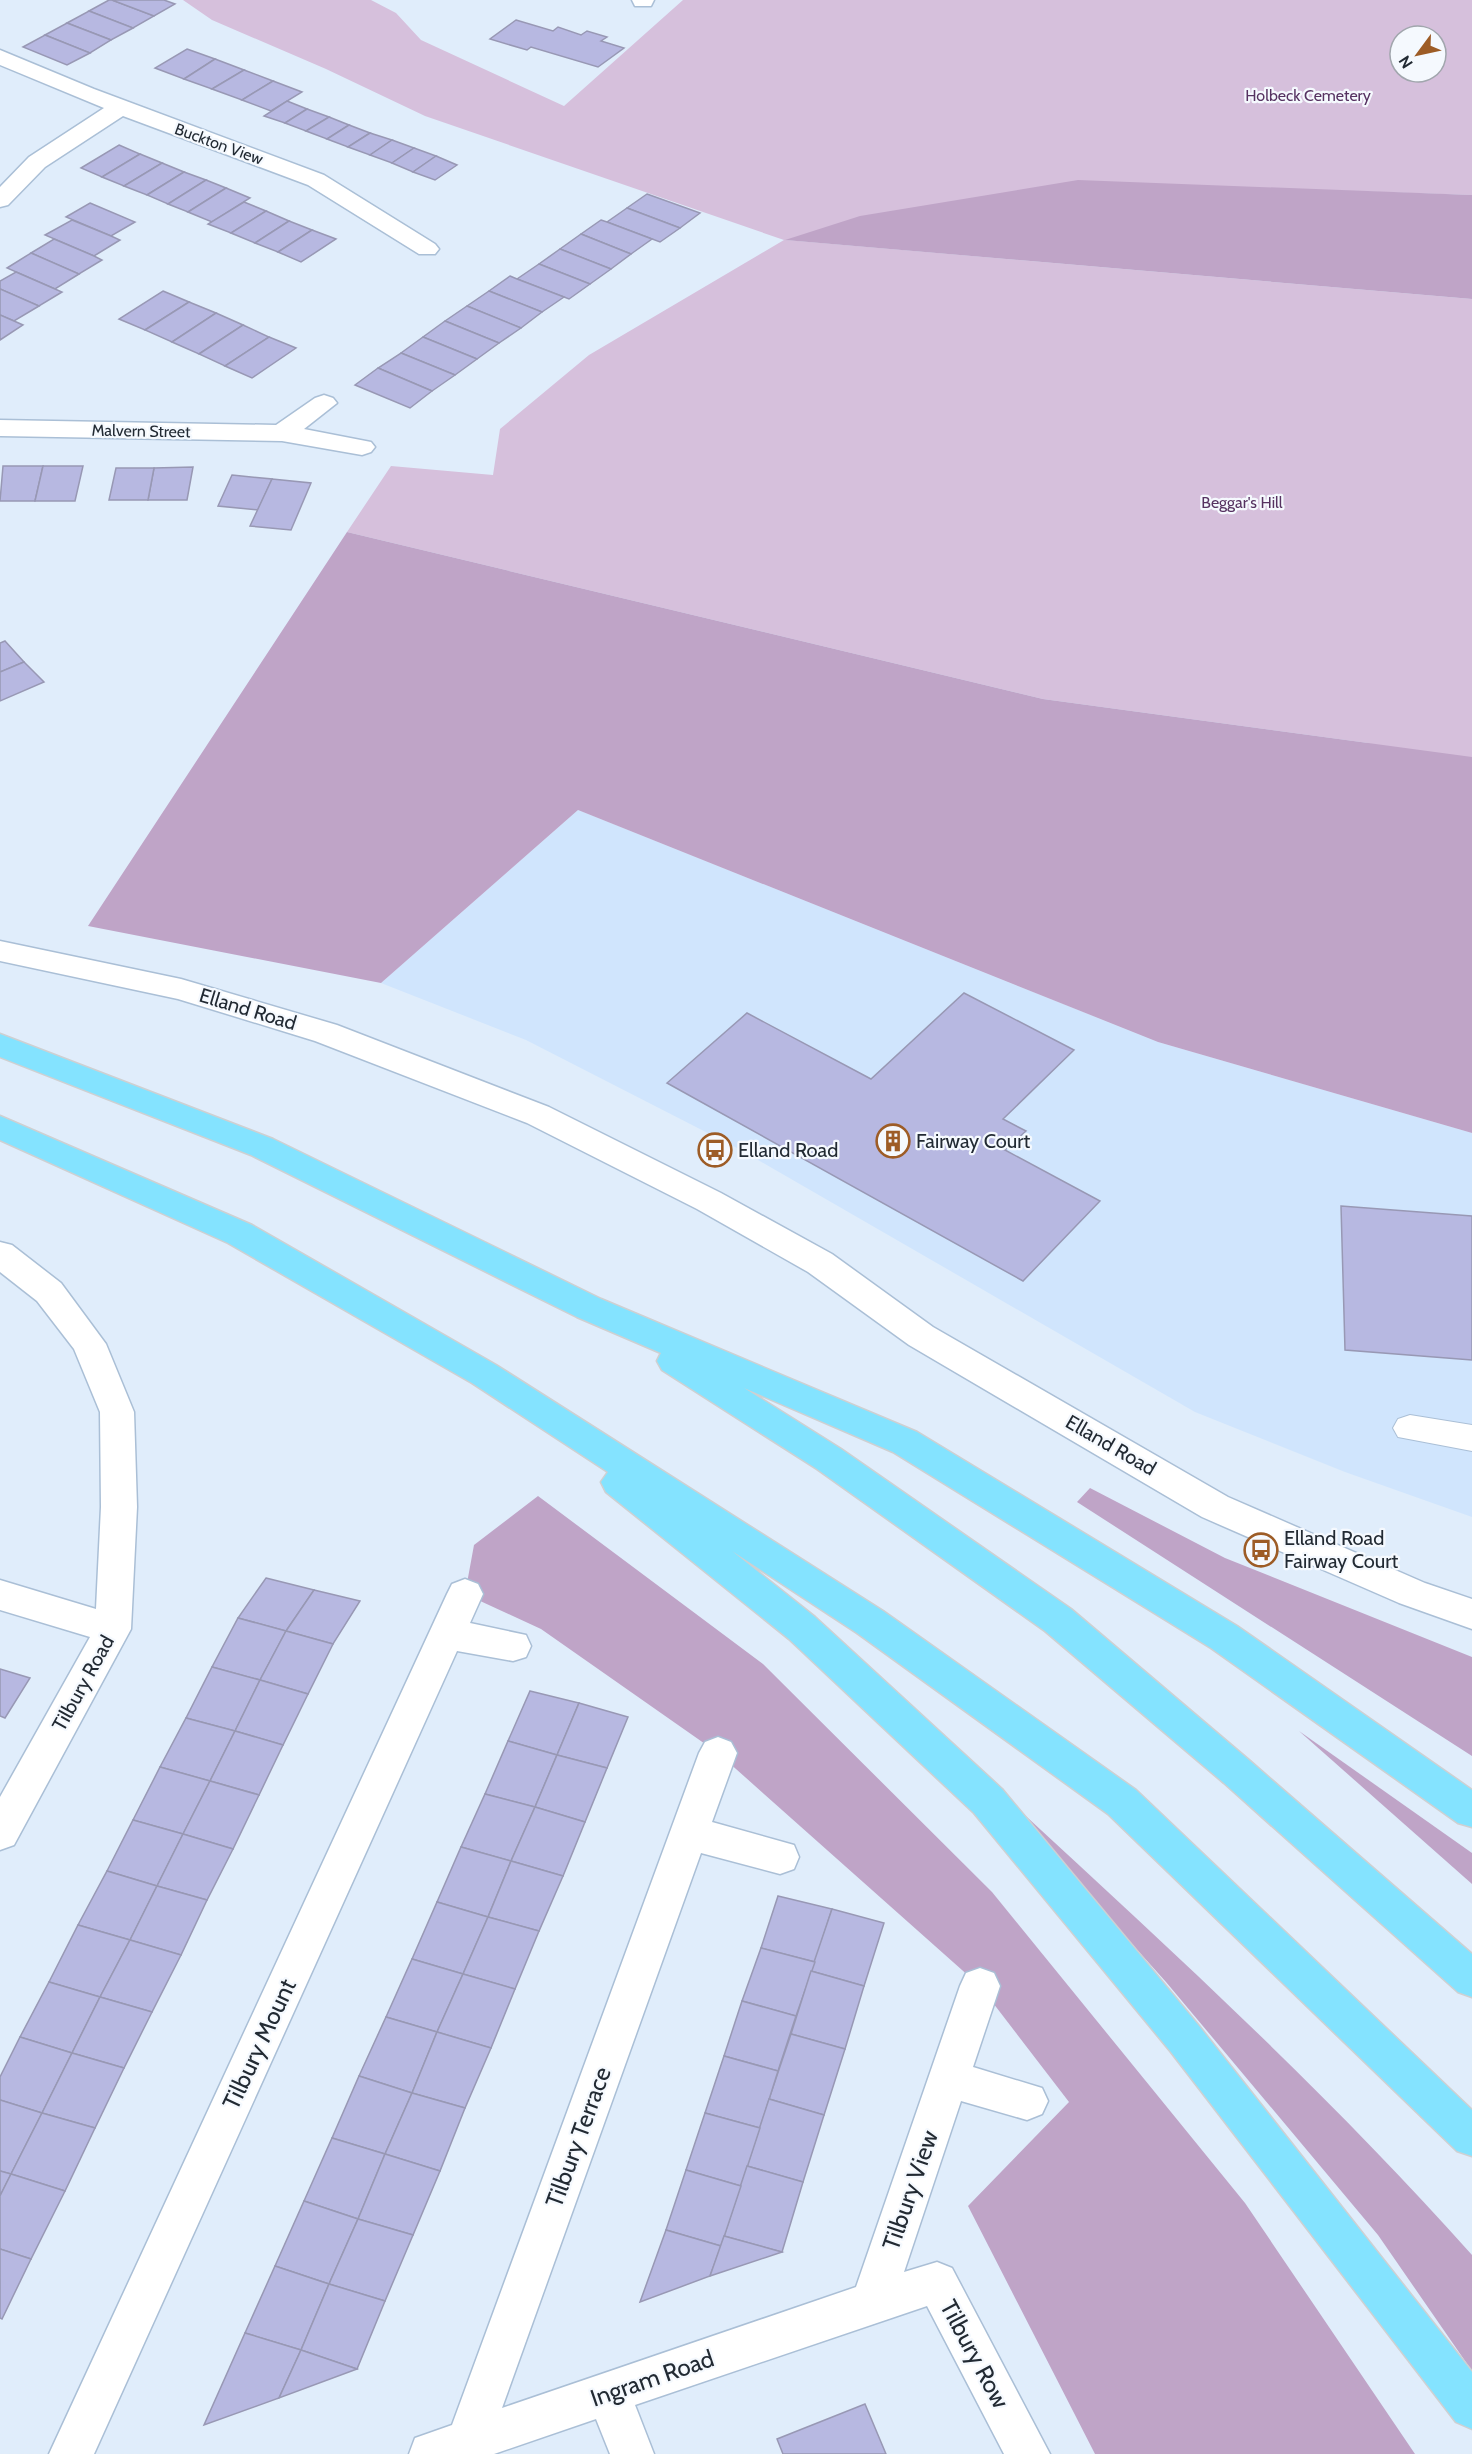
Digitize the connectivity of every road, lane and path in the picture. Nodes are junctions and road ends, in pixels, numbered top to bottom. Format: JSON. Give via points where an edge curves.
{"nodes":[{"id":1,"x":0,"y":57,"type":"edge"},
{"id":2,"x":121,"y":108,"type":"junction"},
{"id":3,"x":0,"y":200,"type":"edge"},
{"id":4,"x":427,"y":249,"type":"dead end"},
{"id":5,"x":324,"y":403,"type":"dead end"},
{"id":6,"x":0,"y":428,"type":"edge"},
{"id":7,"x":282,"y":433,"type":"junction"},
{"id":8,"x":362,"y":447,"type":"dead end"},
{"id":9,"x":0,"y":951,"type":"edge"},
{"id":10,"x":0,"y":1045,"type":"edge"},
{"id":11,"x":0,"y":1127,"type":"edge"},
{"id":12,"x":0,"y":1254,"type":"edge"},
{"id":13,"x":589,"y":1308,"type":"junction"},
{"id":14,"x":484,"y":1374,"type":"junction"},
{"id":15,"x":1410,"y":1428,"type":"dead end"},
{"id":16,"x":1472,"y":1438,"type":"edge"},
{"id":17,"x":465,"y":1594,"type":"dead end"},
{"id":18,"x":0,"y":1595,"type":"edge"},
{"id":19,"x":1472,"y":1614,"type":"edge"},
{"id":20,"x":113,"y":1629,"type":"junction"},
{"id":21,"x":447,"y":1634,"type":"junction"},
{"id":22,"x":513,"y":1646,"type":"dead end"},
{"id":23,"x":718,"y":1753,"type":"dead end"},
{"id":24,"x":1472,"y":1811,"type":"edge"},
{"id":25,"x":0,"y":1833,"type":"edge"},
{"id":26,"x":688,"y":1833,"type":"junction"},
{"id":27,"x":780,"y":1857,"type":"dead end"},
{"id":28,"x":1472,"y":1979,"type":"edge"},
{"id":29,"x":980,"y":1986,"type":"dead end"},
{"id":30,"x":948,"y":2079,"type":"junction"},
{"id":31,"x":1027,"y":2101,"type":"dead end"},
{"id":32,"x":1472,"y":2137,"type":"edge"},
{"id":33,"x":872,"y":2302,"type":"junction"},
{"id":34,"x":608,"y":2394,"type":"junction"},
{"id":35,"x":1472,"y":2407,"type":"edge"},
{"id":36,"x":449,"y":2448,"type":"edge"},
{"id":37,"x":71,"y":2454,"type":"edge"},
{"id":38,"x":632,"y":2454,"type":"edge"},
{"id":39,"x":1028,"y":2454,"type":"edge"}],
"edges":[{"from":1,"to":2,"type":"street","name":"Buckton View"},
{"from":2,"to":3,"type":"street","via":[[38,162]]},
{"from":2,"to":4,"type":"street","name":"Buckton View","via":[[316,180]]},
{"from":5,"to":7,"type":"street"},
{"from":6,"to":7,"type":"street","name":"Malvern Street"},
{"from":7,"to":8,"type":"street","name":"Malvern Street"},
{"from":9,"to":19,"type":"street","name":"Elland Road","via":[[182,989],[315,1029],[538,1115],[709,1200],[820,1263],[921,1336],[1215,1507],[1412,1593]]},
{"from":10,"to":13,"type":"highway","via":[[262,1147]]},
{"from":11,"to":14,"type":"highway","via":[[240,1234]]},
{"from":12,"to":20,"type":"street","name":"Tilbury Road","via":[[49,1292],[89,1344],[117,1412],[119,1507]]},
{"from":13,"to":24,"type":"highway","via":[[905,1442],[1224,1637]]},
{"from":13,"to":28,"type":"highway","via":[[830,1459],[1058,1620]]},
{"from":14,"to":32,"type":"highway","via":[[870,1622],[1122,1802]]},
{"from":14,"to":35,"type":"highway","via":[[802,1628],[988,1801],[1185,2039]]},
{"from":15,"to":16,"type":"lane"},
{"from":17,"to":21,"type":"street","name":"Tilbury Mount"},
{"from":18,"to":20,"type":"street"},
{"from":20,"to":25,"type":"street","name":"Tilbury Road"},
{"from":21,"to":22,"type":"street"},
{"from":21,"to":37,"type":"street","name":"Tilbury Mount"},
{"from":23,"to":26,"type":"street","name":"Tilbury Terrace"},
{"from":26,"to":27,"type":"street"},
{"from":26,"to":36,"type":"street","name":"Tilbury Terrace"},
{"from":29,"to":30,"type":"street","name":"Tilbury View"},
{"from":30,"to":31,"type":"street"},
{"from":30,"to":33,"type":"street","name":"Tilbury View"},
{"from":33,"to":34,"type":"street","name":"Ingram Road"},
{"from":33,"to":39,"type":"street","name":"Tilbury Row","via":[[937,2282]]},
{"from":34,"to":36,"type":"street","name":"Ingram Road"},
{"from":34,"to":38,"type":"street"}]}
